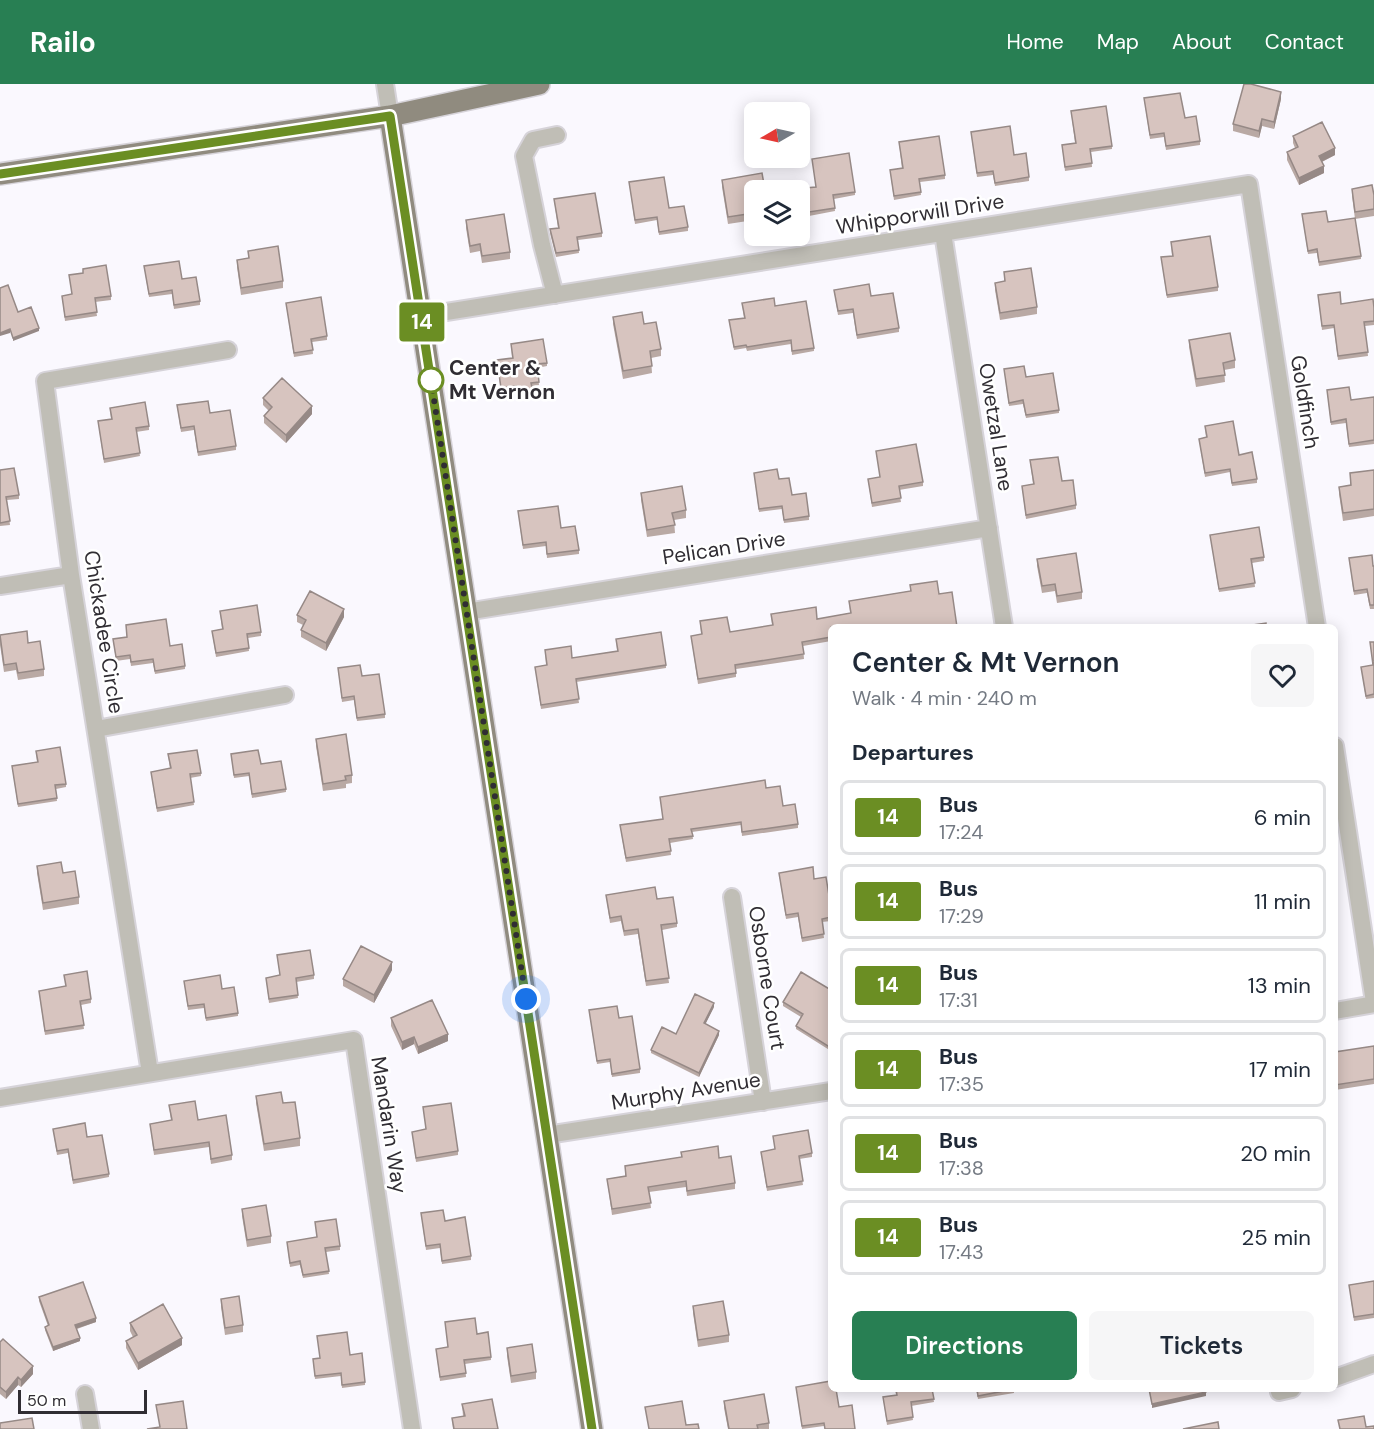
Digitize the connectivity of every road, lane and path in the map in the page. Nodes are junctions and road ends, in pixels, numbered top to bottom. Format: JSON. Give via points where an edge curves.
{"nodes":[{"id":1,"x":385,"y":84,"type":"edge"},
{"id":2,"x":538,"y":84,"type":"edge"},
{"id":3,"x":390,"y":116,"type":"junction"},
{"id":4,"x":557,"y":135,"type":"dead end"},
{"id":5,"x":0,"y":174,"type":"edge"},
{"id":6,"x":1249,"y":184,"type":"joint"},
{"id":7,"x":944,"y":233,"type":"junction"},
{"id":8,"x":555,"y":295,"type":"junction"},
{"id":9,"x":421,"y":316,"type":"junction"},
{"id":10,"x":228,"y":350,"type":"dead end"},
{"id":11,"x":989,"y":528,"type":"junction"},
{"id":12,"x":71,"y":575,"type":"junction"},
{"id":13,"x":0,"y":586,"type":"edge"},
{"id":14,"x":466,"y":612,"type":"junction"},
{"id":15,"x":1004,"y":624,"type":"edge"},
{"id":16,"x":1317,"y":624,"type":"edge"},
{"id":17,"x":285,"y":695,"type":"dead end"},
{"id":18,"x":96,"y":729,"type":"junction"},
{"id":19,"x":1338,"y":766,"type":"edge"},
{"id":20,"x":732,"y":897,"type":"dead end"},
{"id":21,"x":1374,"y":1003,"type":"edge"},
{"id":22,"x":1338,"y":1010,"type":"edge"},
{"id":23,"x":150,"y":1073,"type":"junction"},
{"id":24,"x":828,"y":1091,"type":"edge"},
{"id":25,"x":0,"y":1098,"type":"edge"},
{"id":26,"x":763,"y":1102,"type":"junction"},
{"id":27,"x":547,"y":1135,"type":"junction"},
{"id":28,"x":1374,"y":1364,"type":"edge"},
{"id":29,"x":1338,"y":1377,"type":"edge"},
{"id":30,"x":85,"y":1394,"type":"dead end"},
{"id":31,"x":91,"y":1429,"type":"edge"},
{"id":32,"x":412,"y":1429,"type":"edge"},
{"id":33,"x":592,"y":1429,"type":"edge"}],
"edges":[{"from":1,"to":3,"type":"street"},
{"from":2,"to":3,"type":"main road"},
{"from":3,"to":5,"type":"main road"},
{"from":3,"to":9,"type":"main road"},
{"from":4,"to":8,"type":"street","via":[[533,140],[524,156]]},
{"from":6,"to":7,"type":"street","name":"Whipporwill Drive"},
{"from":6,"to":16,"type":"street","name":"Goldfinch"},
{"from":7,"to":8,"type":"street","name":"Whipporwill Drive"},
{"from":7,"to":11,"type":"street","name":"Owetzal Lane"},
{"from":8,"to":9,"type":"street","name":"Whipporwill Drive"},
{"from":9,"to":14,"type":"main road"},
{"from":10,"to":12,"type":"street","name":"Chickadee Circle","via":[[45,381]]},
{"from":11,"to":14,"type":"street","name":"Pelican Drive"},
{"from":11,"to":15,"type":"street","name":"Owetzal Lane"},
{"from":12,"to":13,"type":"street"},
{"from":12,"to":18,"type":"street","name":"Chickadee Circle"},
{"from":14,"to":27,"type":"main road"},
{"from":17,"to":18,"type":"street"},
{"from":18,"to":23,"type":"street","name":"Chickadee Circle"},
{"from":19,"to":21,"type":"street"},
{"from":20,"to":26,"type":"street","name":"Osborne Court"},
{"from":21,"to":22,"type":"street"},
{"from":23,"to":25,"type":"street","name":"Mandarin Way"},
{"from":23,"to":32,"type":"street","name":"Mandarin Way","via":[[354,1040]]},
{"from":24,"to":26,"type":"street","name":"Murphy Avenue"},
{"from":26,"to":27,"type":"street","name":"Murphy Avenue"},
{"from":27,"to":33,"type":"main road"},
{"from":28,"to":29,"type":"street"},
{"from":30,"to":31,"type":"street"}]}
